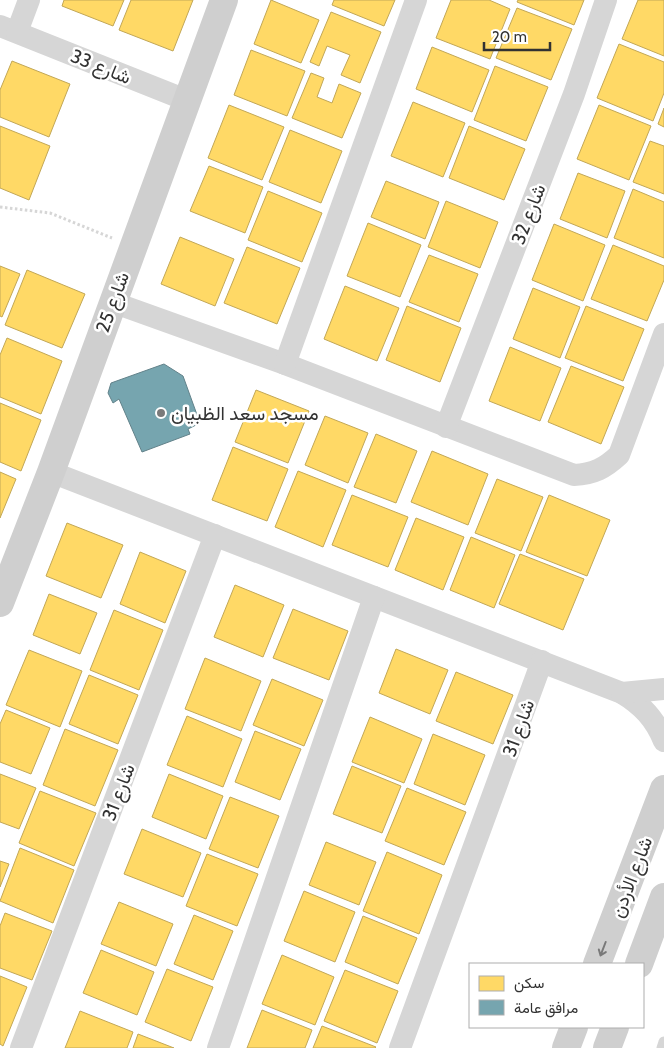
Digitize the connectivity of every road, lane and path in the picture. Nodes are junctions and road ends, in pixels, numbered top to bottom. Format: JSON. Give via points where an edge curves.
{"nodes":[{"id":1,"x":29,"y":0,"type":"edge"},
{"id":2,"x":224,"y":0,"type":"edge"},
{"id":3,"x":416,"y":0,"type":"edge"},
{"id":4,"x":606,"y":0,"type":"edge"},
{"id":5,"x":8,"y":29,"type":"edge"},
{"id":6,"x":186,"y":100,"type":"junction"},
{"id":7,"x":0,"y":207,"type":"edge"},
{"id":8,"x":133,"y":246,"type":"junction"},
{"id":9,"x":112,"y":302,"type":"junction"},
{"id":10,"x":664,"y":334,"type":"edge"},
{"id":11,"x":285,"y":364,"type":"junction"},
{"id":12,"x":446,"y":427,"type":"junction"},
{"id":13,"x":51,"y":472,"type":"junction"},
{"id":14,"x":215,"y":535,"type":"junction"},
{"id":15,"x":374,"y":596,"type":"junction"},
{"id":16,"x":0,"y":603,"type":"edge"},
{"id":17,"x":542,"y":661,"type":"junction"},
{"id":18,"x":664,"y":689,"type":"edge"},
{"id":19,"x":622,"y":693,"type":"junction"},
{"id":20,"x":664,"y":741,"type":"edge"},
{"id":21,"x":664,"y":789,"type":"edge"},
{"id":22,"x":664,"y":897,"type":"edge"},
{"id":23,"x":597,"y":963,"type":"edge"},
{"id":24,"x":639,"y":963,"type":"edge"},
{"id":25,"x":574,"y":1028,"type":"edge"},
{"id":26,"x":615,"y":1028,"type":"edge"},
{"id":27,"x":664,"y":1042,"type":"edge"},
{"id":28,"x":21,"y":1048,"type":"edge"},
{"id":29,"x":218,"y":1048,"type":"edge"},
{"id":30,"x":400,"y":1048,"type":"edge"},
{"id":31,"x":566,"y":1048,"type":"edge"},
{"id":32,"x":607,"y":1048,"type":"edge"},
{"id":33,"x":662,"y":1048,"type":"edge"}],
"edges":[{"from":1,"to":5,"type":"street","name":"شارع 33"},
{"from":2,"to":6,"type":"street","name":"شارع 25"},
{"from":3,"to":11,"type":"street"},
{"from":4,"to":12,"type":"street","name":"شارع 32","via":[[574,94]]},
{"from":5,"to":6,"type":"street","name":"شارع 33"},
{"from":6,"to":8,"type":"street","name":"شارع 25"},
{"from":7,"to":8,"type":"path","via":[[50,213]]},
{"from":8,"to":9,"type":"street","name":"شارع 25"},
{"from":9,"to":11,"type":"street"},
{"from":9,"to":13,"type":"street","name":"شارع 25"},
{"from":10,"to":12,"type":"street","via":[[619,455],[604,468],[574,475]]},
{"from":11,"to":12,"type":"street"},
{"from":13,"to":14,"type":"street"},
{"from":13,"to":16,"type":"street","name":"شارع 25"},
{"from":14,"to":15,"type":"street"},
{"from":14,"to":28,"type":"street","name":"شارع 31"},
{"from":15,"to":17,"type":"street"},
{"from":15,"to":29,"type":"street"},
{"from":17,"to":19,"type":"street"},
{"from":17,"to":30,"type":"street","name":"شارع 31"},
{"from":18,"to":19,"type":"street"},
{"from":19,"to":20,"type":"street","via":[[654,720]]},
{"from":21,"to":23,"type":"street","name":"شارع الأردن","one_way":true},
{"from":22,"to":24,"type":"street","name":"شارع الأردن"},
{"from":25,"to":31,"type":"street"},
{"from":26,"to":32,"type":"street"},
{"from":27,"to":33,"type":"lane"}]}
